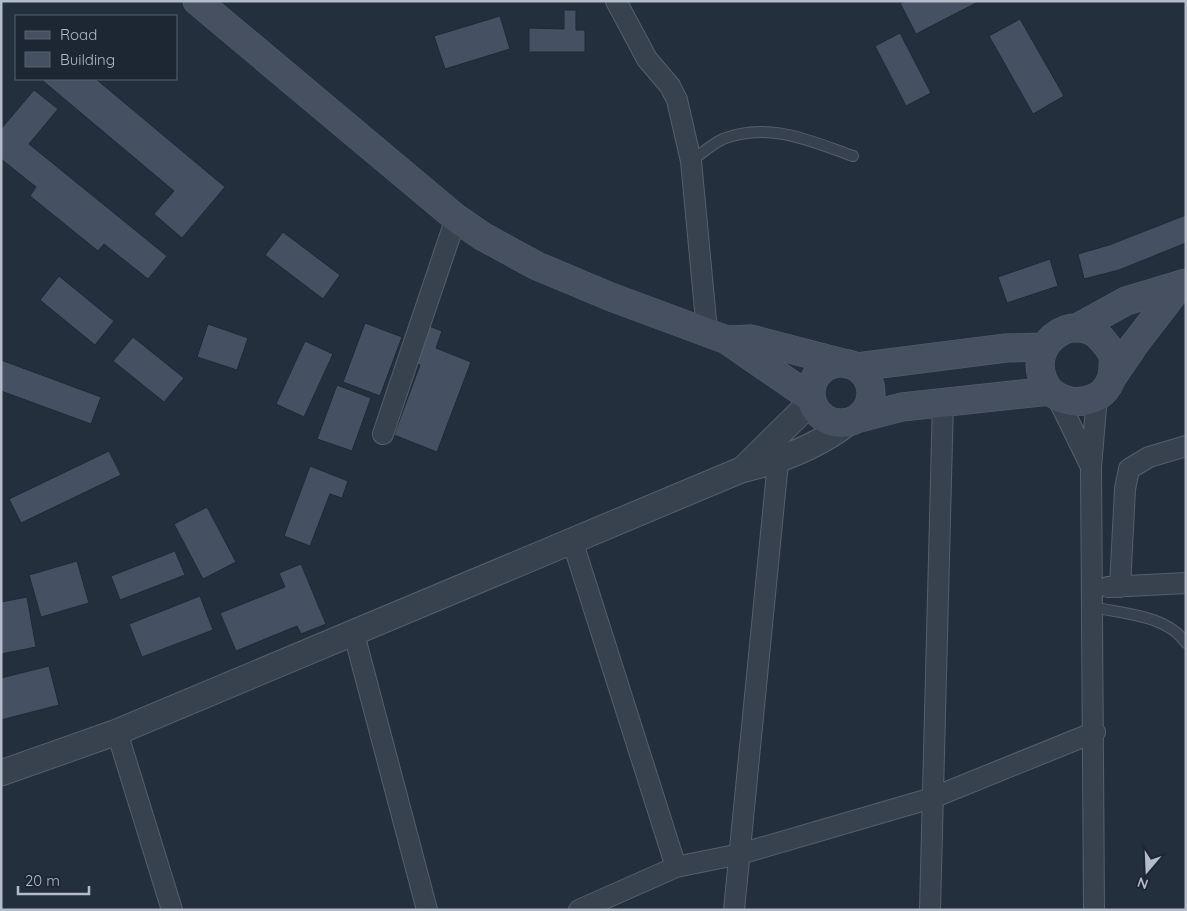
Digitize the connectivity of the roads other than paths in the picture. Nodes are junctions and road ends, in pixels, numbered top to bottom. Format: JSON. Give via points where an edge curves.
{"nodes":[{"id":1,"x":196,"y":1,"type":"edge"},
{"id":2,"x":616,"y":1,"type":"edge"},
{"id":3,"x":853,"y":156,"type":"dead end"},
{"id":4,"x":692,"y":161,"type":"junction"},
{"id":5,"x":456,"y":218,"type":"junction"},
{"id":6,"x":1183,"y":284,"type":"edge"},
{"id":7,"x":1077,"y":328,"type":"junction"},
{"id":8,"x":717,"y":336,"type":"junction"},
{"id":9,"x":1044,"y":346,"type":"junction"},
{"id":10,"x":852,"y":366,"type":"junction"},
{"id":11,"x":1105,"y":386,"type":"junction"},
{"id":12,"x":1054,"y":394,"type":"junction"},
{"id":13,"x":811,"y":400,"type":"junction"},
{"id":14,"x":943,"y":402,"type":"junction"},
{"id":15,"x":852,"y":420,"type":"junction"},
{"id":16,"x":382,"y":434,"type":"dead end"},
{"id":17,"x":1186,"y":446,"type":"edge"},
{"id":18,"x":778,"y":462,"type":"junction"},
{"id":19,"x":1091,"y":467,"type":"junction"},
{"id":20,"x":741,"y":470,"type":"junction"},
{"id":21,"x":572,"y":540,"type":"junction"},
{"id":22,"x":1186,"y":583,"type":"edge"},
{"id":23,"x":1092,"y":587,"type":"junction"},
{"id":24,"x":1120,"y":587,"type":"junction"},
{"id":25,"x":1093,"y":607,"type":"junction"},
{"id":26,"x":354,"y":634,"type":"junction"},
{"id":27,"x":1186,"y":643,"type":"edge"},
{"id":28,"x":117,"y":732,"type":"junction"},
{"id":29,"x":1095,"y":732,"type":"junction"},
{"id":30,"x":1,"y":773,"type":"edge"},
{"id":31,"x":932,"y":798,"type":"junction"},
{"id":32,"x":740,"y":854,"type":"junction"},
{"id":33,"x":676,"y":867,"type":"junction"},
{"id":34,"x":172,"y":910,"type":"edge"},
{"id":35,"x":427,"y":910,"type":"edge"},
{"id":36,"x":579,"y":910,"type":"edge"},
{"id":37,"x":734,"y":910,"type":"edge"},
{"id":38,"x":930,"y":910,"type":"edge"},
{"id":39,"x":1094,"y":910,"type":"edge"}],
"edges":[{"from":1,"to":5,"type":"main road"},
{"from":2,"to":4,"type":"street","via":[[648,59],[677,100]]},
{"from":3,"to":4,"type":"lane","via":[[787,133],[751,131],[722,140]]},
{"from":4,"to":8,"type":"street"},
{"from":5,"to":8,"type":"main road","via":[[537,266]]},
{"from":5,"to":16,"type":"street"},
{"from":6,"to":7,"type":"main road","via":[[1126,301]]},
{"from":6,"to":11,"type":"main road"},
{"from":7,"to":9,"type":"main road","via":[[1058,333]]},
{"from":7,"to":11,"type":"main road","via":[[1098,335],[1112,353]]},
{"from":8,"to":10,"type":"main road","via":[[751,339]]},
{"from":8,"to":13,"type":"main road"},
{"from":9,"to":10,"type":"main road"},
{"from":9,"to":12,"type":"main road","via":[[1041,374]]},
{"from":10,"to":13,"type":"main road","via":[[832,364],[820,371],[812,383]]},
{"from":10,"to":15,"type":"main road","via":[[869,384],[871,394],[869,404]]},
{"from":11,"to":12,"type":"main road","via":[[1084,401],[1070,402]]},
{"from":11,"to":19,"type":"street"},
{"from":12,"to":14,"type":"main road"},
{"from":12,"to":19,"type":"street"},
{"from":13,"to":15,"type":"main road","via":[[820,415],[834,422]]},
{"from":13,"to":20,"type":"street"},
{"from":14,"to":15,"type":"main road","via":[[902,407]]},
{"from":14,"to":31,"type":"street"},
{"from":15,"to":18,"type":"street","via":[[831,436]]},
{"from":17,"to":24,"type":"street","via":[[1149,457],[1130,469],[1125,489]]},
{"from":18,"to":20,"type":"street"},
{"from":18,"to":32,"type":"street"},
{"from":19,"to":23,"type":"street"},
{"from":20,"to":21,"type":"street"},
{"from":21,"to":26,"type":"street"},
{"from":21,"to":33,"type":"street"},
{"from":22,"to":24,"type":"street"},
{"from":23,"to":24,"type":"street"},
{"from":23,"to":25,"type":"street"},
{"from":25,"to":27,"type":"lane","via":[[1164,624],[1179,632]]},
{"from":25,"to":29,"type":"street"},
{"from":26,"to":28,"type":"street"},
{"from":26,"to":35,"type":"street"},
{"from":28,"to":30,"type":"street"},
{"from":28,"to":34,"type":"street"},
{"from":29,"to":31,"type":"street"},
{"from":29,"to":39,"type":"street"},
{"from":31,"to":32,"type":"street"},
{"from":31,"to":38,"type":"street"},
{"from":32,"to":33,"type":"street"},
{"from":32,"to":37,"type":"street"},
{"from":33,"to":36,"type":"street"}]}
